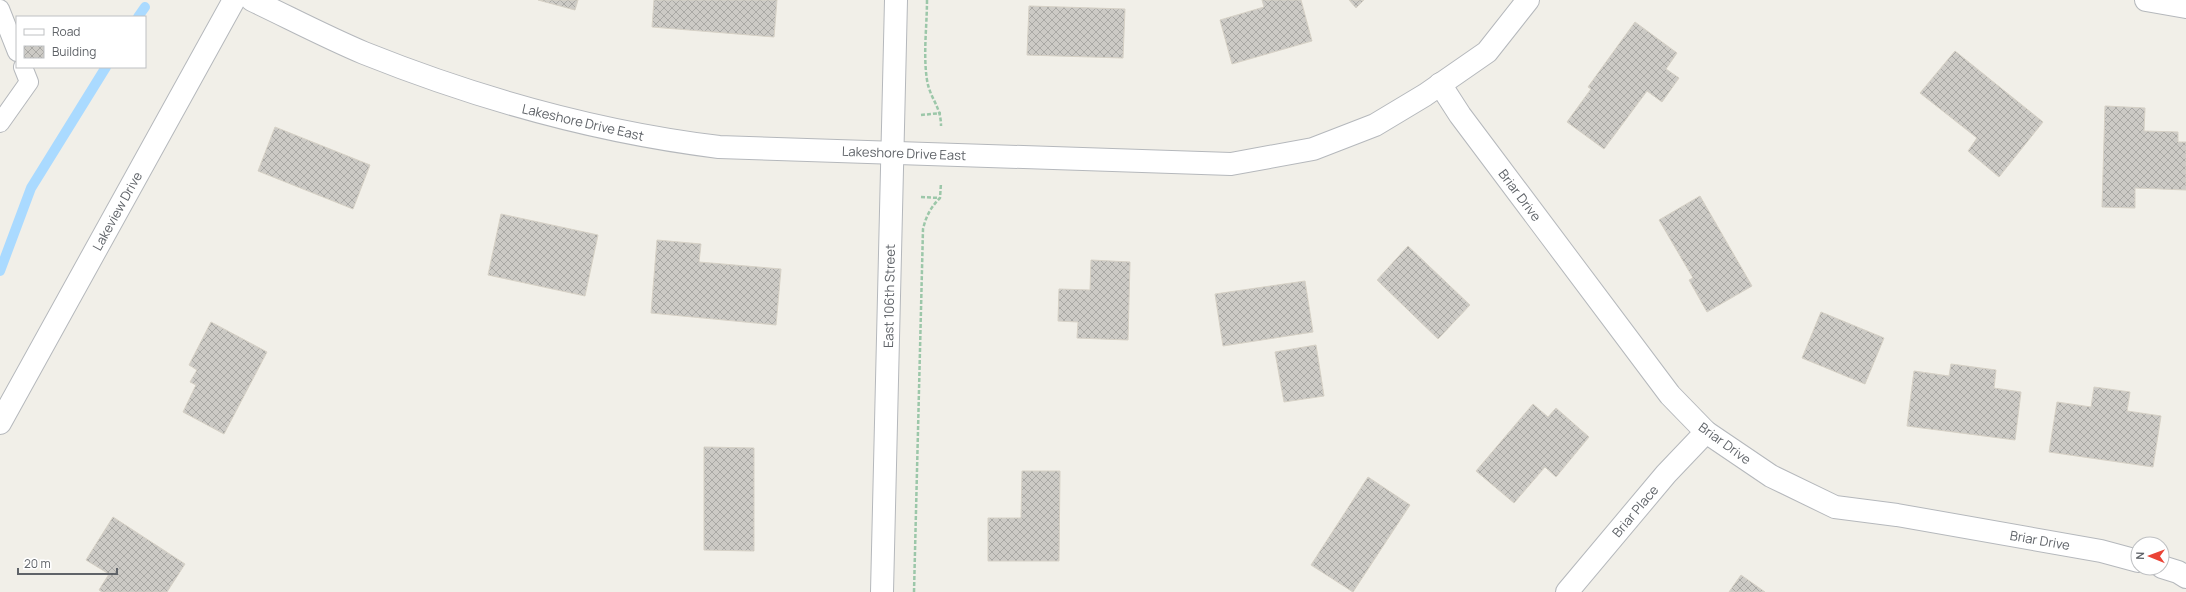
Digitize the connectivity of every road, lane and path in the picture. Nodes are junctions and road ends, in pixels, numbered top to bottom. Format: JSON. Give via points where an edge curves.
{"nodes":[{"id":1,"x":234,"y":0,"type":"edge"},
{"id":2,"x":252,"y":0,"type":"edge"},
{"id":3,"x":896,"y":0,"type":"edge"},
{"id":4,"x":927,"y":0,"type":"edge"},
{"id":5,"x":1528,"y":0,"type":"edge"},
{"id":6,"x":2146,"y":0,"type":"edge"},
{"id":7,"x":2186,"y":7,"type":"edge"},
{"id":8,"x":0,"y":9,"type":"edge"},
{"id":9,"x":16,"y":49,"type":"edge"},
{"id":10,"x":23,"y":68,"type":"edge"},
{"id":11,"x":1440,"y":84,"type":"junction"},
{"id":12,"x":941,"y":113,"type":"dead end"},
{"id":13,"x":0,"y":123,"type":"edge"},
{"id":14,"x":893,"y":152,"type":"junction"},
{"id":15,"x":940,"y":198,"type":"dead end"},
{"id":16,"x":0,"y":423,"type":"edge"},
{"id":17,"x":1706,"y":432,"type":"junction"},
{"id":18,"x":2130,"y":559,"type":"edge"},
{"id":19,"x":2170,"y":570,"type":"edge"},
{"id":20,"x":2186,"y":577,"type":"edge"},
{"id":21,"x":882,"y":592,"type":"edge"},
{"id":22,"x":914,"y":592,"type":"edge"},
{"id":23,"x":1567,"y":592,"type":"edge"}],
"edges":[{"from":1,"to":16,"type":"street","name":"Lakeview Drive"},
{"from":2,"to":14,"type":"street","name":"Lakeshore Drive East","via":[[364,52],[473,93],[556,118],[663,140],[719,146]]},
{"from":3,"to":14,"type":"street","name":"East 106th Street"},
{"from":4,"to":12,"type":"path","via":[[927,80],[932,99]]},
{"from":5,"to":11,"type":"street","name":"Lakeshore Drive East","via":[[1487,52]]},
{"from":6,"to":7,"type":"street"},
{"from":8,"to":9,"type":"lane"},
{"from":10,"to":13,"type":"lane","via":[[29,82]]},
{"from":11,"to":14,"type":"street","name":"Lakeshore Drive East","via":[[1375,125],[1313,149],[1231,164]]},
{"from":11,"to":17,"type":"street","name":"Briar Drive","via":[[1460,116],[1670,395]]},
{"from":14,"to":21,"type":"street","name":"East 106th Street"},
{"from":15,"to":22,"type":"path","via":[[929,211],[923,229]]},
{"from":17,"to":18,"type":"street","name":"Briar Drive","via":[[1771,476],[1835,507],[1897,515],[2101,551]]},
{"from":17,"to":23,"type":"street","name":"Briar Place","via":[[1666,474]]},
{"from":19,"to":20,"type":"street"}]}
